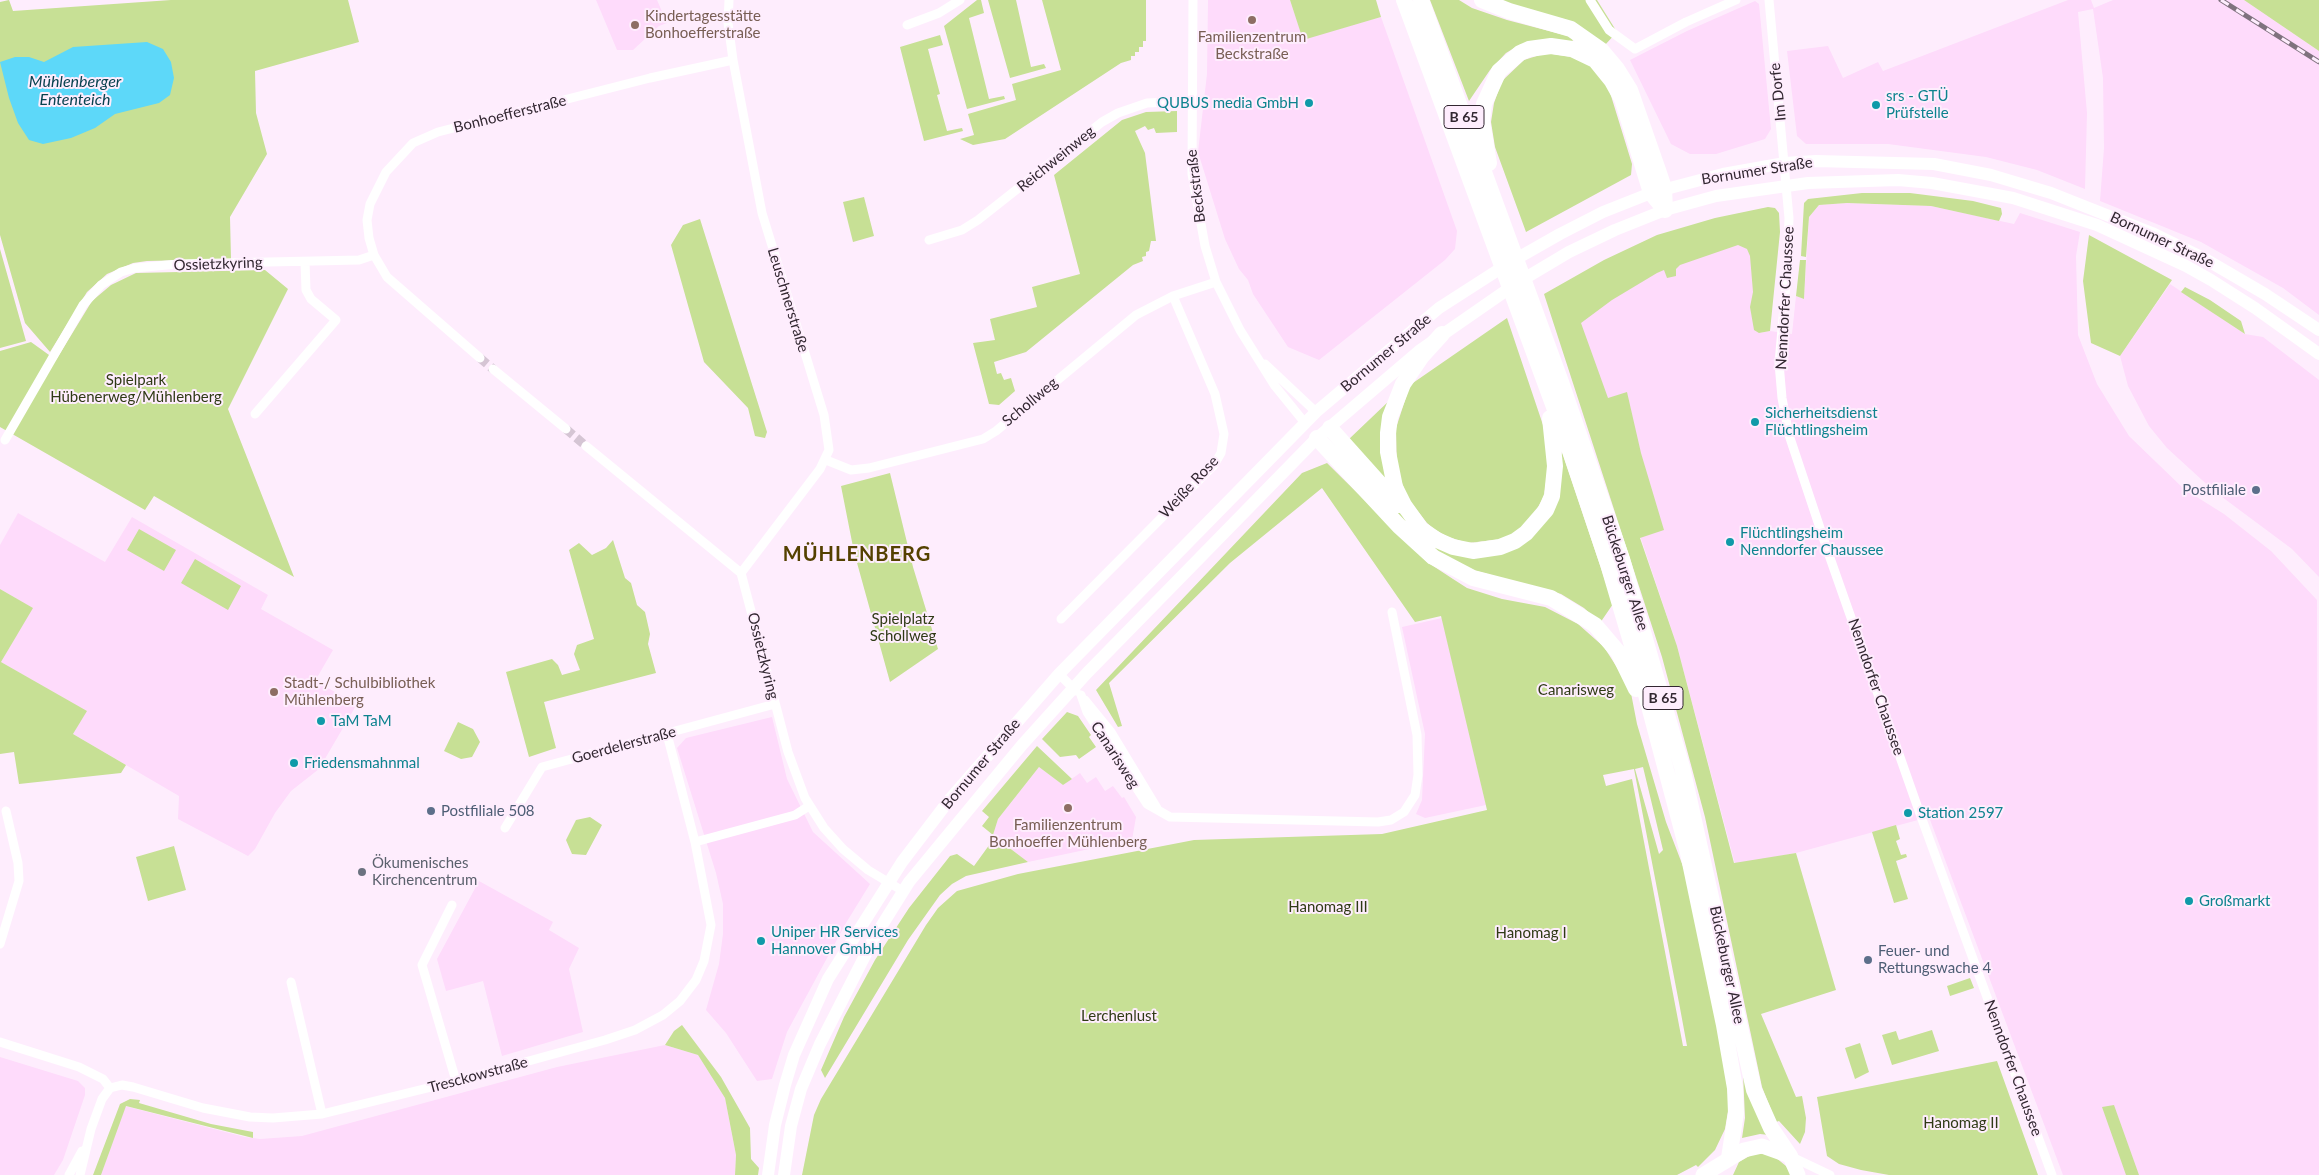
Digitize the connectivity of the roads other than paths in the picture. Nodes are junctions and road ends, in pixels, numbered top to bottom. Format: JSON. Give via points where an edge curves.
{"nodes":[{"id":1,"x":729,"y":0,"type":"edge"},
{"id":2,"x":960,"y":0,"type":"edge"},
{"id":3,"x":1193,"y":0,"type":"edge"},
{"id":4,"x":1404,"y":0,"type":"edge"},
{"id":5,"x":1421,"y":0,"type":"edge"},
{"id":6,"x":1482,"y":0,"type":"edge"},
{"id":7,"x":1590,"y":0,"type":"edge"},
{"id":8,"x":1736,"y":0,"type":"edge"},
{"id":9,"x":1769,"y":0,"type":"edge"},
{"id":10,"x":907,"y":25,"type":"dead end"},
{"id":11,"x":733,"y":60,"type":"junction"},
{"id":12,"x":1191,"y":101,"type":"junction"},
{"id":13,"x":1784,"y":163,"type":"junction"},
{"id":14,"x":1786,"y":185,"type":"junction"},
{"id":15,"x":1657,"y":190,"type":"junction"},
{"id":16,"x":1664,"y":210,"type":"junction"},
{"id":17,"x":1500,"y":238,"type":"junction"},
{"id":18,"x":929,"y":240,"type":"dead end"},
{"id":19,"x":374,"y":256,"type":"junction"},
{"id":20,"x":306,"y":262,"type":"junction"},
{"id":21,"x":1216,"y":282,"type":"junction"},
{"id":22,"x":1173,"y":296,"type":"junction"},
{"id":23,"x":1530,"y":320,"type":"junction"},
{"id":24,"x":2319,"y":330,"type":"edge"},
{"id":25,"x":1442,"y":334,"type":"junction"},
{"id":26,"x":2319,"y":354,"type":"edge"},
{"id":27,"x":480,"y":358,"type":"tunnel mouth"},
{"id":28,"x":1258,"y":358,"type":"junction"},
{"id":29,"x":493,"y":369,"type":"tunnel mouth"},
{"id":30,"x":1316,"y":412,"type":"junction"},
{"id":31,"x":255,"y":414,"type":"dead end"},
{"id":32,"x":1305,"y":423,"type":"junction"},
{"id":33,"x":566,"y":429,"type":"tunnel mouth"},
{"id":34,"x":1323,"y":433,"type":"junction"},
{"id":35,"x":5,"y":440,"type":"dead end"},
{"id":36,"x":586,"y":446,"type":"tunnel mouth"},
{"id":37,"x":826,"y":460,"type":"junction"},
{"id":38,"x":1421,"y":529,"type":"junction"},
{"id":39,"x":741,"y":573,"type":"junction"},
{"id":40,"x":1392,"y":612,"type":"dead end"},
{"id":41,"x":1061,"y":619,"type":"dead end"},
{"id":42,"x":1059,"y":674,"type":"junction"},
{"id":43,"x":1077,"y":692,"type":"junction"},
{"id":44,"x":775,"y":704,"type":"junction"},
{"id":45,"x":667,"y":734,"type":"junction"},
{"id":46,"x":810,"y":806,"type":"junction"},
{"id":47,"x":6,"y":811,"type":"dead end"},
{"id":48,"x":505,"y":828,"type":"dead end"},
{"id":49,"x":695,"y":842,"type":"junction"},
{"id":50,"x":1688,"y":853,"type":"junction"},
{"id":51,"x":889,"y":882,"type":"junction"},
{"id":52,"x":903,"y":891,"type":"junction"},
{"id":53,"x":452,"y":904,"type":"dead end"},
{"id":54,"x":0,"y":944,"type":"edge"},
{"id":55,"x":291,"y":982,"type":"dead end"},
{"id":56,"x":0,"y":1042,"type":"edge"},
{"id":57,"x":456,"y":1081,"type":"junction"},
{"id":58,"x":110,"y":1088,"type":"junction"},
{"id":59,"x":322,"y":1114,"type":"junction"},
{"id":60,"x":87,"y":1142,"type":"junction"},
{"id":61,"x":1790,"y":1156,"type":"junction"},
{"id":62,"x":1729,"y":1158,"type":"junction"},
{"id":63,"x":69,"y":1174,"type":"edge"},
{"id":64,"x":80,"y":1175,"type":"edge"},
{"id":65,"x":768,"y":1175,"type":"edge"},
{"id":66,"x":784,"y":1175,"type":"edge"},
{"id":67,"x":1703,"y":1175,"type":"edge"},
{"id":68,"x":1724,"y":1175,"type":"edge"},
{"id":69,"x":1798,"y":1175,"type":"edge"},
{"id":70,"x":1830,"y":1175,"type":"edge"},
{"id":71,"x":2052,"y":1175,"type":"edge"}],
"edges":[{"from":1,"to":11,"type":"street","name":"Leuschnerstraße","via":[[728,23]]},
{"from":2,"to":10,"type":"street","via":[[939,13]]},
{"from":3,"to":12,"type":"street","name":"Beckstraße"},
{"from":4,"to":17,"type":"highway","name":"Bückeburger Allee","number":"B 65"},
{"from":5,"to":17,"type":"highway","name":"Bückeburger Allee","number":"B 65"},
{"from":6,"to":15,"type":"highway","via":[[1571,29],[1600,50],[1630,90]]},
{"from":7,"to":8,"type":"street","via":[[1609,30],[1635,49]]},
{"from":9,"to":13,"type":"street","name":"Im Dorfe"},
{"from":11,"to":19,"type":"street","name":"Bonhoefferstraße","via":[[438,132],[413,143],[386,172],[370,204],[368,238]]},
{"from":11,"to":37,"type":"street","name":"Leuschnerstraße","via":[[762,213],[824,415],[828,437]]},
{"from":12,"to":18,"type":"street","name":"Reichweinweg","via":[[1147,103],[1118,113],[1102,122],[978,220],[962,230]]},
{"from":12,"to":21,"type":"street","name":"Beckstraße","via":[[1195,197]]},
{"from":13,"to":14,"type":"street","name":"Im Dorfe"},
{"from":13,"to":15,"type":"main road","name":"Bornumer Straße"},
{"from":13,"to":24,"type":"main road","name":"Bornumer Straße","via":[[1861,161],[1934,164],[1992,175],[2051,193],[2182,247],[2265,294]]},
{"from":14,"to":16,"type":"main road","name":"Bornumer Straße","via":[[1716,196]]},
{"from":14,"to":26,"type":"main road","name":"Bornumer Straße","via":[[1898,180],[1932,183],[1990,192],[2052,209],[2186,266],[2255,308]]},
{"from":14,"to":71,"type":"street","name":"Nenndorfer Chaussee","via":[[1788,257],[1779,364],[1789,435],[1919,811]]},
{"from":15,"to":16,"type":"highway"},
{"from":15,"to":17,"type":"highway","via":[[1622,99],[1594,60],[1572,49],[1551,46],[1529,49],[1499,71],[1484,104],[1482,121]]},
{"from":15,"to":30,"type":"main road","name":"Bornumer Straße","via":[[1560,234],[1464,291],[1439,308]]},
{"from":16,"to":25,"type":"main road","name":"Bornumer Straße","via":[[1569,252],[1517,282]]},
{"from":17,"to":23,"type":"highway","name":"Bückeburger Allee","number":"B 65"},
{"from":19,"to":20,"type":"street","name":"Ossietzkyring","via":[[359,260]]},
{"from":19,"to":27,"type":"street","via":[[387,278]]},
{"from":20,"to":31,"type":"street","via":[[306,290],[336,320]]},
{"from":20,"to":35,"type":"street","name":"Ossietzkyring","via":[[148,266],[110,278],[83,305]]},
{"from":21,"to":22,"type":"street","name":"Schollweg"},
{"from":21,"to":28,"type":"street","name":"Beckstraße"},
{"from":22,"to":37,"type":"street","name":"Schollweg","via":[[1136,315],[983,439],[869,468],[851,470]]},
{"from":22,"to":41,"type":"street","name":"Weiße Rose","via":[[1216,394],[1224,434],[1221,453],[1214,465]]},
{"from":23,"to":38,"type":"highway","via":[[1555,447],[1555,480],[1546,510],[1515,541],[1485,550],[1452,547]]},
{"from":23,"to":50,"type":"highway","name":"Bückeburger Allee","number":"B 65","via":[[1608,564],[1662,747]]},
{"from":23,"to":61,"type":"highway","name":"Bückeburger Allee","number":"B 65","via":[[1618,550],[1656,672],[1682,767],[1754,1090],[1771,1128]]},
{"from":25,"to":34,"type":"main road","name":"Bornumer Straße"},
{"from":25,"to":38,"type":"highway","via":[[1403,384],[1390,417],[1388,433],[1395,487]]},
{"from":28,"to":30,"type":"street","name":"Beckstraße"},
{"from":28,"to":32,"type":"street","name":"Beckstraße","via":[[1275,386]]},
{"from":29,"to":33,"type":"street"},
{"from":30,"to":32,"type":"main road","name":"Bornumer Straße"},
{"from":30,"to":34,"type":"main road"},
{"from":32,"to":34,"type":"main road"},
{"from":32,"to":42,"type":"main road","name":"Bornumer Straße"},
{"from":34,"to":38,"type":"highway"},
{"from":34,"to":43,"type":"main road","name":"Bornumer Straße"},
{"from":34,"to":50,"type":"highway","via":[[1399,526],[1433,557],[1472,578],[1551,598],[1580,615],[1608,639],[1638,691],[1667,810]]},
{"from":36,"to":39,"type":"street"},
{"from":37,"to":39,"type":"street"},
{"from":39,"to":44,"type":"street","name":"Ossietzkyring"},
{"from":40,"to":43,"type":"street","name":"Canarisweg","via":[[1418,735],[1418,775],[1415,795],[1404,812],[1391,820],[1170,817],[1157,808],[1099,716]]},
{"from":42,"to":43,"type":"street","name":"Canarisweg"},
{"from":42,"to":51,"type":"main road","name":"Bornumer Straße","via":[[950,799]]},
{"from":43,"to":52,"type":"main road","name":"Bornumer Straße","via":[[1009,760]]},
{"from":44,"to":45,"type":"street","name":"Goerdelerstraße"},
{"from":44,"to":46,"type":"street","name":"Ossietzkyring","via":[[793,767]]},
{"from":45,"to":48,"type":"street","name":"Goerdelerstraße","via":[[542,767]]},
{"from":45,"to":49,"type":"street","name":"Tresckowstraße"},
{"from":46,"to":49,"type":"street","via":[[796,815]]},
{"from":46,"to":51,"type":"street","name":"Ossietzkyring","via":[[843,849]]},
{"from":47,"to":54,"type":"street","via":[[20,881]]},
{"from":49,"to":57,"type":"street","name":"Tresckowstraße","via":[[711,926],[704,961],[696,980],[680,1001],[663,1015],[627,1033]]},
{"from":50,"to":62,"type":"highway","name":"Bückeburger Allee","number":"B 65","via":[[1735,1088],[1735,1131]]},
{"from":51,"to":52,"type":"street","name":"Ossietzkyring"},
{"from":51,"to":65,"type":"main road","name":"Bornumer Straße","via":[[828,978],[794,1055],[776,1117]]},
{"from":52,"to":66,"type":"main road","name":"Bornumer Straße","via":[[847,988],[801,1089],[791,1126]]},
{"from":53,"to":57,"type":"street","via":[[422,965]]},
{"from":55,"to":59,"type":"street"},
{"from":56,"to":58,"type":"street","via":[[79,1067],[103,1079]]},
{"from":57,"to":59,"type":"street","name":"Tresckowstraße"},
{"from":58,"to":59,"type":"street","name":"Tresckowstraße","via":[[133,1087],[203,1108],[250,1117]]},
{"from":58,"to":60,"type":"street","via":[[102,1099]]},
{"from":60,"to":63,"type":"street"},
{"from":60,"to":64,"type":"street"},
{"from":61,"to":62,"type":"main road","via":[[1762,1146],[1750,1147]]},
{"from":61,"to":69,"type":"main road","number":"B 65"},
{"from":61,"to":70,"type":"street"},
{"from":62,"to":67,"type":"main road"},
{"from":62,"to":68,"type":"main road","number":"B 65"}]}
